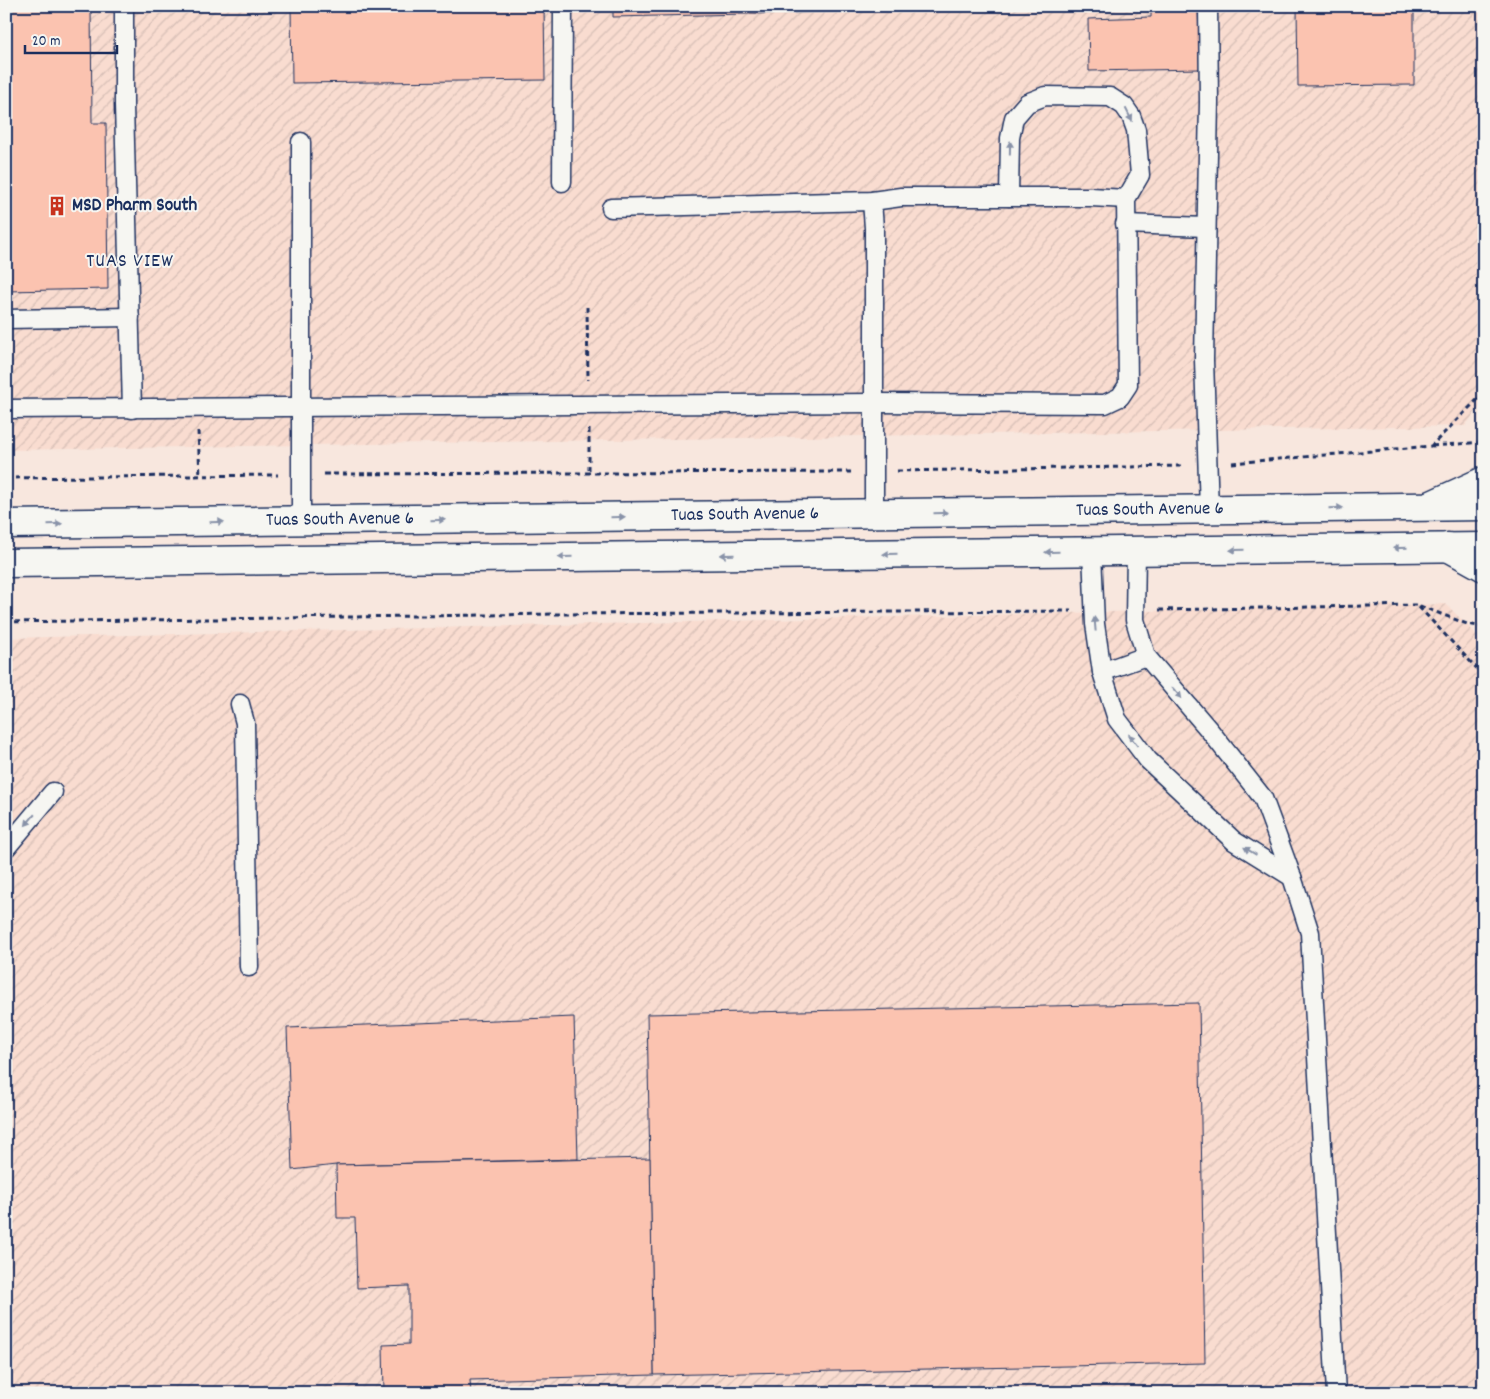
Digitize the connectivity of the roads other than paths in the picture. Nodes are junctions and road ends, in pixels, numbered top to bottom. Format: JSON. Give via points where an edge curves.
{"nodes":[{"id":1,"x":124,"y":6,"type":"edge"},
{"id":2,"x":563,"y":6,"type":"edge"},
{"id":3,"x":1208,"y":6,"type":"edge"},
{"id":4,"x":301,"y":142,"type":"dead end"},
{"id":5,"x":562,"y":182,"type":"dead end"},
{"id":6,"x":1009,"y":197,"type":"junction"},
{"id":7,"x":1126,"y":199,"type":"junction"},
{"id":8,"x":872,"y":201,"type":"junction"},
{"id":9,"x":611,"y":208,"type":"dead end"},
{"id":10,"x":1125,"y":224,"type":"junction"},
{"id":11,"x":1206,"y":227,"type":"junction"},
{"id":12,"x":130,"y":317,"type":"junction"},
{"id":13,"x":6,"y":319,"type":"edge"},
{"id":14,"x":875,"y":403,"type":"junction"},
{"id":15,"x":301,"y":408,"type":"junction"},
{"id":16,"x":6,"y":409,"type":"edge"},
{"id":17,"x":132,"y":409,"type":"junction"},
{"id":18,"x":1484,"y":481,"type":"edge"},
{"id":19,"x":1429,"y":506,"type":"junction"},
{"id":20,"x":1484,"y":506,"type":"edge"},
{"id":21,"x":1209,"y":510,"type":"junction"},
{"id":22,"x":874,"y":514,"type":"junction"},
{"id":23,"x":301,"y":521,"type":"junction"},
{"id":24,"x":6,"y":524,"type":"edge"},
{"id":25,"x":1448,"y":547,"type":"junction"},
{"id":26,"x":1484,"y":547,"type":"edge"},
{"id":27,"x":1136,"y":551,"type":"junction"},
{"id":28,"x":1092,"y":552,"type":"junction"},
{"id":29,"x":6,"y":563,"type":"edge"},
{"id":30,"x":1484,"y":568,"type":"edge"},
{"id":31,"x":1146,"y":656,"type":"junction"},
{"id":32,"x":1102,"y":672,"type":"junction"},
{"id":33,"x":240,"y":704,"type":"dead end"},
{"id":34,"x":53,"y":792,"type":"dead end"},
{"id":35,"x":6,"y":848,"type":"edge"},
{"id":36,"x":1292,"y":877,"type":"junction"},
{"id":37,"x":249,"y":967,"type":"dead end"},
{"id":38,"x":1336,"y":1393,"type":"edge"}],
"edges":[{"from":1,"to":12,"type":"lane"},
{"from":2,"to":5,"type":"lane"},
{"from":3,"to":11,"type":"lane"},
{"from":4,"to":15,"type":"lane"},
{"from":6,"to":7,"type":"lane"},
{"from":6,"to":7,"type":"lane","one_way":true,"via":[[1010,138],[1014,118],[1027,103],[1045,96],[1110,97],[1132,116],[1136,130],[1140,175]]},
{"from":6,"to":8,"type":"lane"},
{"from":7,"to":10,"type":"lane"},
{"from":8,"to":9,"type":"lane"},
{"from":8,"to":14,"type":"lane"},
{"from":10,"to":11,"type":"lane"},
{"from":10,"to":14,"type":"lane","via":[[1128,385],[1120,397],[1105,404]]},
{"from":11,"to":21,"type":"lane","via":[[1204,360]]},
{"from":12,"to":13,"type":"lane"},
{"from":12,"to":17,"type":"lane"},
{"from":14,"to":15,"type":"lane"},
{"from":14,"to":22,"type":"lane"},
{"from":15,"to":17,"type":"lane"},
{"from":15,"to":23,"type":"lane"},
{"from":16,"to":17,"type":"lane"},
{"from":18,"to":19,"type":"street"},
{"from":19,"to":20,"type":"street","name":"Tuas South Avenue 6"},
{"from":21,"to":19,"type":"street","name":"Tuas South Avenue 6","one_way":true},
{"from":22,"to":21,"type":"street","name":"Tuas South Avenue 6","one_way":true},
{"from":23,"to":22,"type":"street","name":"Tuas South Avenue 6","one_way":true},
{"from":24,"to":23,"type":"street","name":"Tuas South Avenue 6","one_way":true},
{"from":25,"to":26,"type":"street","name":"Tuas South Avenue 6"},
{"from":25,"to":27,"type":"street","name":"Tuas South Avenue 6","one_way":true},
{"from":25,"to":30,"type":"street"},
{"from":27,"to":28,"type":"street","name":"Tuas South Avenue 6"},
{"from":27,"to":31,"type":"lane","via":[[1135,620]]},
{"from":28,"to":29,"type":"street","name":"Tuas South Avenue 6","one_way":true},
{"from":32,"to":28,"type":"lane","one_way":true,"via":[[1094,611]]},
{"from":31,"to":32,"type":"lane"},
{"from":31,"to":36,"type":"lane","one_way":true,"via":[[1263,798]]},
{"from":36,"to":32,"type":"lane","one_way":true,"via":[[1234,841],[1148,760],[1117,719]]},
{"from":33,"to":37,"type":"lane","via":[[245,723]]},
{"from":34,"to":35,"type":"lane","one_way":true},
{"from":36,"to":38,"type":"lane","via":[[1310,932]]}]}
